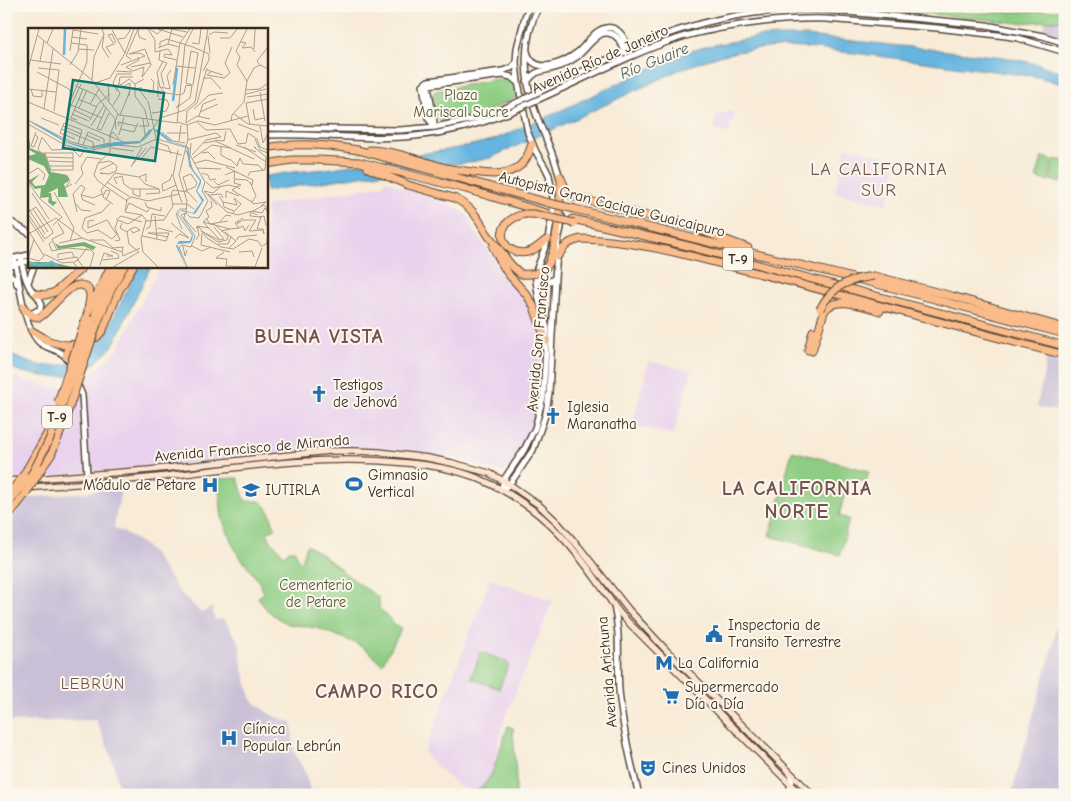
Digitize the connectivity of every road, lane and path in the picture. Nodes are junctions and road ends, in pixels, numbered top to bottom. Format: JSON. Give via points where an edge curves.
{"nodes":[{"id":1,"x":529,"y":6,"type":"edge"},
{"id":2,"x":539,"y":6,"type":"edge"},
{"id":3,"x":621,"y":38,"type":"junction"},
{"id":4,"x":1065,"y":43,"type":"edge"},
{"id":5,"x":643,"y":44,"type":"junction"},
{"id":6,"x":527,"y":49,"type":"junction"},
{"id":7,"x":627,"y":51,"type":"junction"},
{"id":8,"x":1065,"y":52,"type":"edge"},
{"id":9,"x":616,"y":56,"type":"junction"},
{"id":10,"x":630,"y":57,"type":"junction"},
{"id":11,"x":516,"y":62,"type":"junction"},
{"id":12,"x":518,"y":82,"type":"junction"},
{"id":13,"x":527,"y":82,"type":"junction"},
{"id":14,"x":549,"y":91,"type":"junction"},
{"id":15,"x":506,"y":110,"type":"junction"},
{"id":16,"x":430,"y":116,"type":"junction"},
{"id":17,"x":444,"y":125,"type":"junction"},
{"id":18,"x":435,"y":127,"type":"junction"},
{"id":19,"x":268,"y":128,"type":"edge"},
{"id":20,"x":418,"y":128,"type":"junction"},
{"id":21,"x":436,"y":134,"type":"junction"},
{"id":22,"x":268,"y":135,"type":"edge"},
{"id":23,"x":415,"y":136,"type":"junction"},
{"id":24,"x":532,"y":144,"type":"junction"},
{"id":25,"x":268,"y":148,"type":"edge"},
{"id":26,"x":382,"y":153,"type":"junction"},
{"id":27,"x":356,"y":162,"type":"junction"},
{"id":28,"x":268,"y":164,"type":"edge"},
{"id":29,"x":560,"y":179,"type":"junction"},
{"id":30,"x":6,"y":219,"type":"edge"},
{"id":31,"x":574,"y":221,"type":"junction"},
{"id":32,"x":28,"y":232,"type":"edge"},
{"id":33,"x":488,"y":235,"type":"junction"},
{"id":34,"x":548,"y":239,"type":"junction"},
{"id":35,"x":28,"y":255,"type":"edge"},
{"id":36,"x":557,"y":257,"type":"junction"},
{"id":37,"x":776,"y":259,"type":"junction"},
{"id":38,"x":6,"y":260,"type":"edge"},
{"id":39,"x":18,"y":260,"type":"junction"},
{"id":40,"x":28,"y":261,"type":"edge"},
{"id":41,"x":6,"y":266,"type":"edge"},
{"id":42,"x":33,"y":268,"type":"edge"},
{"id":43,"x":82,"y":268,"type":"edge"},
{"id":44,"x":110,"y":268,"type":"edge"},
{"id":45,"x":116,"y":268,"type":"edge"},
{"id":46,"x":123,"y":268,"type":"edge"},
{"id":47,"x":132,"y":268,"type":"edge"},
{"id":48,"x":6,"y":272,"type":"edge"},
{"id":49,"x":535,"y":274,"type":"junction"},
{"id":50,"x":555,"y":278,"type":"junction"},
{"id":51,"x":28,"y":283,"type":"junction"},
{"id":52,"x":20,"y":292,"type":"junction"},
{"id":53,"x":37,"y":294,"type":"junction"},
{"id":54,"x":24,"y":307,"type":"junction"},
{"id":55,"x":88,"y":312,"type":"junction"},
{"id":56,"x":31,"y":314,"type":"junction"},
{"id":57,"x":95,"y":322,"type":"junction"},
{"id":58,"x":28,"y":323,"type":"junction"},
{"id":59,"x":1065,"y":328,"type":"edge"},
{"id":60,"x":32,"y":331,"type":"junction"},
{"id":61,"x":1065,"y":334,"type":"edge"},
{"id":62,"x":546,"y":341,"type":"junction"},
{"id":63,"x":72,"y":345,"type":"junction"},
{"id":64,"x":1022,"y":345,"type":"junction"},
{"id":65,"x":1065,"y":346,"type":"edge"},
{"id":66,"x":1065,"y":355,"type":"edge"},
{"id":67,"x":66,"y":356,"type":"junction"},
{"id":68,"x":88,"y":475,"type":"junction"},
{"id":69,"x":6,"y":481,"type":"edge"},
{"id":70,"x":90,"y":483,"type":"junction"},
{"id":71,"x":506,"y":483,"type":"junction"},
{"id":72,"x":6,"y":490,"type":"edge"},
{"id":73,"x":502,"y":490,"type":"junction"},
{"id":74,"x":6,"y":498,"type":"edge"},
{"id":75,"x":6,"y":506,"type":"edge"},
{"id":76,"x":6,"y":516,"type":"edge"},
{"id":77,"x":614,"y":606,"type":"junction"},
{"id":78,"x":788,"y":771,"type":"junction"},
{"id":79,"x":791,"y":785,"type":"junction"},
{"id":80,"x":639,"y":795,"type":"edge"},
{"id":81,"x":788,"y":795,"type":"edge"},
{"id":82,"x":801,"y":795,"type":"edge"},
{"id":83,"x":813,"y":795,"type":"edge"}],
"edges":[{"from":1,"to":11,"type":"street","name":"Avenida San Francisco"},
{"from":2,"to":6,"type":"street","name":"Avenida San Francisco"},
{"from":3,"to":5,"type":"street","via":[[630,44]]},
{"from":3,"to":6,"type":"street","via":[[616,29],[602,29],[569,58],[545,66],[534,63]]},
{"from":3,"to":7,"type":"street"},
{"from":3,"to":9,"type":"street"},
{"from":3,"to":13,"type":"street","via":[[602,33],[572,60],[541,70]]},
{"from":4,"to":5,"type":"street","name":"Avenida Río de Janeiro","via":[[986,25],[803,9],[763,11],[724,19]]},
{"from":5,"to":7,"type":"street","name":"Avenida Río de Janeiro"},
{"from":6,"to":13,"type":"street","name":"Avenida San Francisco"},
{"from":7,"to":9,"type":"street","name":"Avenida Río de Janeiro"},
{"from":7,"to":10,"type":"street"},
{"from":8,"to":10,"type":"street","name":"Avenida Río de Janeiro","via":[[1018,38],[983,33],[804,18],[767,20],[703,32],[677,38]]},
{"from":9,"to":14,"type":"street","name":"Avenida Río de Janeiro"},
{"from":10,"to":14,"type":"street","name":"Avenida Río de Janeiro"},
{"from":11,"to":12,"type":"street","name":"Avenida San Francisco"},
{"from":11,"to":16,"type":"street","via":[[502,71],[425,82]]},
{"from":12,"to":16,"type":"street","via":[[503,75],[428,85]]},
{"from":12,"to":24,"type":"street","name":"Avenida San Francisco"},
{"from":13,"to":29,"type":"street","name":"Avenida San Francisco"},
{"from":14,"to":15,"type":"street","name":"Avenida Río de Janeiro","bridge":true},
{"from":15,"to":17,"type":"street","name":"Avenida Río de Janeiro"},
{"from":15,"to":21,"type":"street","name":"Avenida Río de Janeiro","via":[[468,127]]},
{"from":16,"to":17,"type":"street"},
{"from":16,"to":18,"type":"street"},
{"from":16,"to":20,"type":"street"},
{"from":17,"to":18,"type":"street","name":"Avenida Río de Janeiro"},
{"from":18,"to":20,"type":"street","name":"Avenida Río de Janeiro"},
{"from":18,"to":21,"type":"street"},
{"from":18,"to":23,"type":"street"},
{"from":19,"to":20,"type":"street","name":"Avenida Río de Janeiro"},
{"from":21,"to":23,"type":"street","name":"Avenida Río de Janeiro"},
{"from":22,"to":23,"type":"street","name":"Avenida Río de Janeiro"},
{"from":24,"to":26,"type":"highway","via":[[523,163],[506,173],[488,174],[449,168]]},
{"from":24,"to":34,"type":"street","name":"Avenida San Francisco","via":[[545,167],[552,190],[553,211]]},
{"from":25,"to":26,"type":"highway","name":"Autopista Gran Cacique Guaicaipuro","number":"T-9","via":[[334,146]]},
{"from":26,"to":37,"type":"highway","name":"Autopista Gran Cacique Guaicaipuro","number":"T-9","bridge":true,"via":[[434,172],[549,203]]},
{"from":27,"to":28,"type":"highway","name":"Autopista Gran Cacique Guaicaipuro","number":"T-9","via":[[292,160]]},
{"from":27,"to":31,"type":"highway","name":"Autopista Gran Cacique Guaicaipuro","number":"T-9","bridge":true,"via":[[466,189]]},
{"from":27,"to":33,"type":"highway","via":[[408,185],[454,198],[476,215]]},
{"from":29,"to":33,"type":"highway","bridge":true,"via":[[558,223],[553,254],[547,268],[522,274],[514,269]]},
{"from":29,"to":36,"type":"street","name":"Avenida San Francisco","via":[[563,198]]},
{"from":29,"to":37,"type":"highway","via":[[574,197],[694,228]]},
{"from":30,"to":32,"type":"street"},
{"from":31,"to":34,"type":"highway","bridge":true,"via":[[525,214],[506,224],[502,235],[506,246],[516,252],[527,252]]},
{"from":31,"to":65,"type":"highway","name":"Autopista Gran Cacique Guaicaipuro","number":"T-9","via":[[697,249]]},
{"from":33,"to":62,"type":"highway","via":[[502,264],[534,307]]},
{"from":34,"to":49,"type":"street","name":"Avenida San Francisco"},
{"from":35,"to":39,"type":"street"},
{"from":36,"to":50,"type":"street","name":"Avenida San Francisco"},
{"from":36,"to":64,"type":"highway","via":[[565,246],[581,239],[633,244],[818,289]]},
{"from":37,"to":61,"type":"highway","name":"Autopista Gran Cacique Guaicaipuro","number":"T-9"},
{"from":38,"to":39,"type":"street"},
{"from":39,"to":40,"type":"street"},
{"from":39,"to":41,"type":"street"},
{"from":39,"to":51,"type":"street"},
{"from":39,"to":52,"type":"street"},
{"from":42,"to":51,"type":"street"},
{"from":43,"to":53,"type":"highway","via":[[55,292]]},
{"from":44,"to":55,"type":"highway","number":"T-9"},
{"from":45,"to":57,"type":"highway","number":"T-9","via":[[106,286]]},
{"from":46,"to":57,"type":"highway","number":"T-9"},
{"from":47,"to":63,"type":"highway","via":[[100,334],[89,342]]},
{"from":48,"to":52,"type":"street","via":[[16,281]]},
{"from":49,"to":50,"type":"street","via":[[542,282]]},
{"from":49,"to":62,"type":"street","name":"Avenida San Francisco","via":[[546,324]]},
{"from":50,"to":71,"type":"street","name":"Avenida San Francisco","via":[[546,413],[533,450]]},
{"from":51,"to":53,"type":"street"},
{"from":52,"to":54,"type":"street"},
{"from":53,"to":56,"type":"street","via":[[42,305]]},
{"from":54,"to":56,"type":"highway"},
{"from":54,"to":58,"type":"street"},
{"from":55,"to":56,"type":"highway","via":[[90,292],[80,285],[69,288],[42,316]]},
{"from":55,"to":74,"type":"highway","number":"T-9","bridge":true,"via":[[47,434]]},
{"from":56,"to":58,"type":"street"},
{"from":57,"to":75,"type":"highway","number":"T-9","bridge":true,"via":[[50,438],[33,472]]},
{"from":57,"to":76,"type":"highway","number":"T-9","bridge":true,"via":[[51,455]]},
{"from":58,"to":60,"type":"street"},
{"from":59,"to":64,"type":"highway","bridge":true,"via":[[874,276],[852,280],[832,292],[820,309],[810,350],[826,308],[842,302]]},
{"from":60,"to":63,"type":"highway","via":[[53,342]]},
{"from":60,"to":67,"type":"street","via":[[41,344]]},
{"from":62,"to":71,"type":"street","name":"Avenida San Francisco","via":[[543,397],[536,428]]},
{"from":63,"to":67,"type":"highway"},
{"from":64,"to":66,"type":"highway"},
{"from":67,"to":68,"type":"street","bridge":true,"via":[[82,394]]},
{"from":68,"to":69,"type":"main road","name":"Avenida Francisco de Miranda"},
{"from":68,"to":70,"type":"street"},
{"from":68,"to":71,"type":"main road","name":"Avenida Francisco de Miranda","via":[[355,451],[452,463],[489,473]]},
{"from":70,"to":72,"type":"main road","name":"Avenida Francisco de Miranda"},
{"from":70,"to":73,"type":"main road","name":"Avenida Francisco de Miranda","via":[[323,459],[362,459],[439,467],[477,477]]},
{"from":71,"to":73,"type":"street","name":"Avenida San Francisco"},
{"from":71,"to":78,"type":"main road","name":"Avenida Francisco de Miranda","via":[[548,512],[628,610]]},
{"from":73,"to":77,"type":"main road","name":"Avenida Francisco de Miranda","via":[[538,514],[562,536]]},
{"from":77,"to":79,"type":"main road","name":"Avenida Francisco de Miranda"},
{"from":77,"to":80,"type":"street","name":"Avenida Arichuna","via":[[618,623],[622,716]]},
{"from":78,"to":79,"type":"street"},
{"from":78,"to":83,"type":"main road","name":"Avenida Francisco de Miranda"},
{"from":79,"to":81,"type":"street"},
{"from":79,"to":82,"type":"main road","name":"Avenida Francisco de Miranda"}]}
